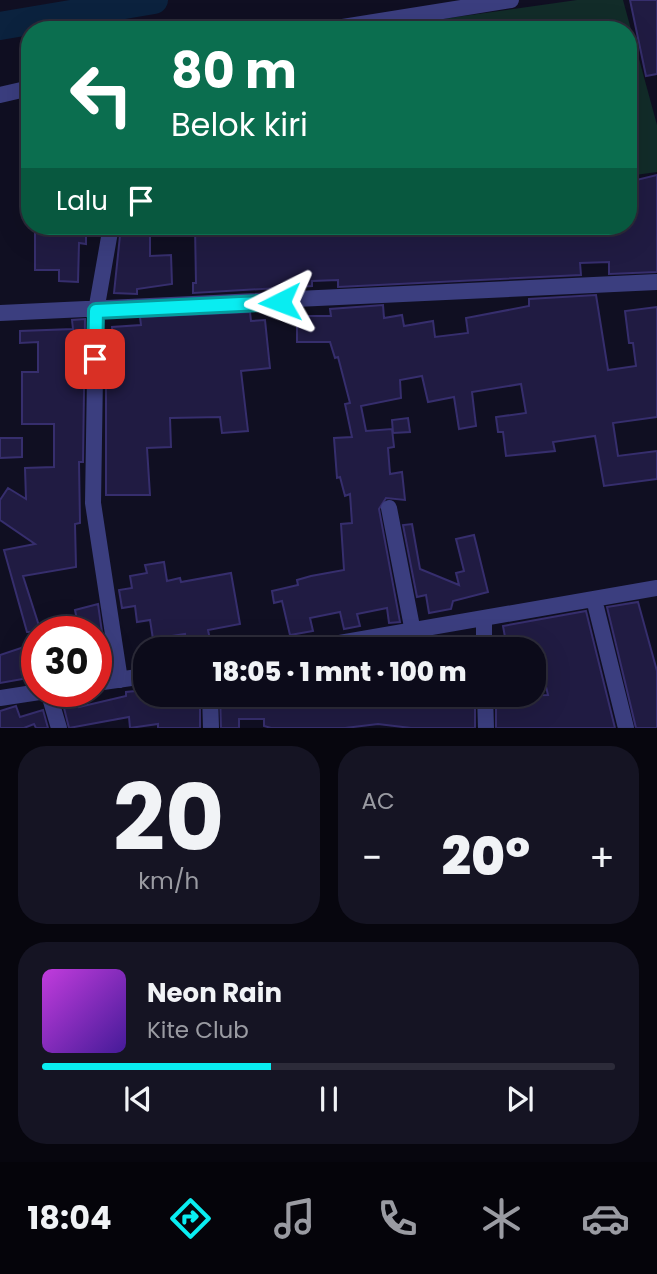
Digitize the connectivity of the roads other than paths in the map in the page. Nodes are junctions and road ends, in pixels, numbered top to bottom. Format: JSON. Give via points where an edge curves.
{"nodes":[{"id":1,"x":511,"y":0,"type":"edge"},
{"id":2,"x":380,"y":21,"type":"edge"},
{"id":3,"x":21,"y":90,"type":"edge"},
{"id":4,"x":0,"y":95,"type":"edge"},
{"id":5,"x":109,"y":235,"type":"edge"},
{"id":6,"x":657,"y":282,"type":"edge"},
{"id":7,"x":96,"y":311,"type":"junction"},
{"id":8,"x":0,"y":313,"type":"edge"},
{"id":9,"x":389,"y":508,"type":"dead end"},
{"id":10,"x":657,"y":589,"type":"edge"},
{"id":11,"x":594,"y":599,"type":"junction"},
{"id":12,"x":484,"y":619,"type":"junction"},
{"id":13,"x":413,"y":632,"type":"junction"},
{"id":14,"x":381,"y":637,"type":"edge"},
{"id":15,"x":484,"y":637,"type":"edge"},
{"id":16,"x":133,"y":678,"type":"edge"},
{"id":17,"x":120,"y":680,"type":"junction"},
{"id":18,"x":112,"y":681,"type":"edge"},
{"id":19,"x":21,"y":695,"type":"edge"},
{"id":20,"x":0,"y":698,"type":"edge"},
{"id":21,"x":52,"y":707,"type":"edge"},
{"id":22,"x":210,"y":707,"type":"edge"},
{"id":23,"x":485,"y":707,"type":"edge"},
{"id":24,"x":59,"y":728,"type":"edge"},
{"id":25,"x":211,"y":728,"type":"edge"},
{"id":26,"x":486,"y":728,"type":"edge"},
{"id":27,"x":626,"y":728,"type":"edge"}],
"edges":[{"from":1,"to":2,"type":"street"},
{"from":3,"to":4,"type":"street"},
{"from":5,"to":7,"type":"street"},
{"from":6,"to":7,"type":"street"},
{"from":7,"to":8,"type":"street"},
{"from":7,"to":17,"type":"street","via":[[93,503]]},
{"from":9,"to":13,"type":"street"},
{"from":10,"to":11,"type":"street"},
{"from":11,"to":12,"type":"street"},
{"from":11,"to":27,"type":"street"},
{"from":12,"to":13,"type":"street"},
{"from":12,"to":15,"type":"street"},
{"from":13,"to":14,"type":"street"},
{"from":16,"to":17,"type":"street"},
{"from":17,"to":18,"type":"street"},
{"from":19,"to":20,"type":"street"},
{"from":21,"to":24,"type":"street"},
{"from":22,"to":25,"type":"street"},
{"from":23,"to":26,"type":"street"}]}
